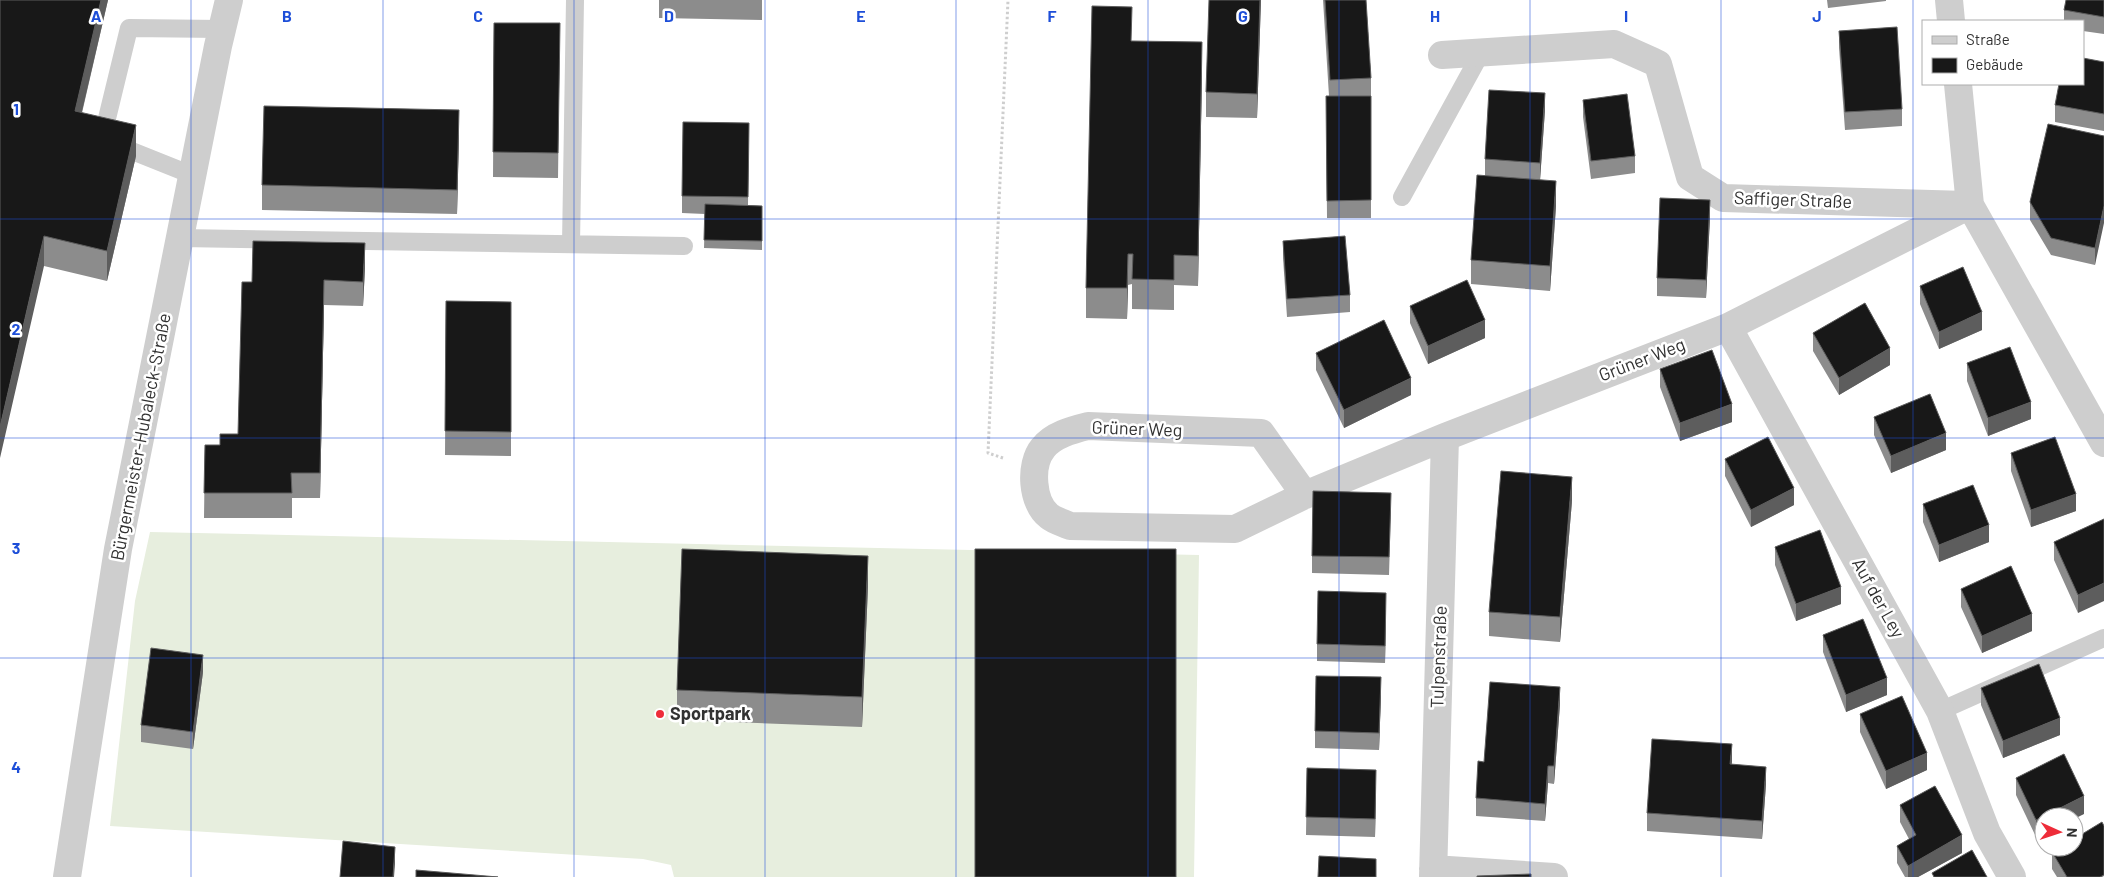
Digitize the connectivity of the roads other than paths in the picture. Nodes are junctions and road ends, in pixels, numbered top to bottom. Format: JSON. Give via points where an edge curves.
{"nodes":[{"id":1,"x":228,"y":0,"type":"edge"},
{"id":2,"x":575,"y":0,"type":"edge"},
{"id":3,"x":1949,"y":0,"type":"edge"},
{"id":4,"x":1951,"y":20,"type":"edge"},
{"id":5,"x":222,"y":29,"type":"junction"},
{"id":6,"x":1481,"y":53,"type":"junction"},
{"id":7,"x":1442,"y":55,"type":"dead end"},
{"id":8,"x":1958,"y":85,"type":"edge"},
{"id":9,"x":192,"y":175,"type":"junction"},
{"id":10,"x":1402,"y":197,"type":"dead end"},
{"id":11,"x":1970,"y":205,"type":"junction"},
{"id":12,"x":180,"y":238,"type":"junction"},
{"id":13,"x":571,"y":244,"type":"junction"},
{"id":14,"x":684,"y":246,"type":"dead end"},
{"id":15,"x":1728,"y":327,"type":"junction"},
{"id":16,"x":1445,"y":437,"type":"junction"},
{"id":17,"x":2104,"y":443,"type":"edge"},
{"id":18,"x":1304,"y":495,"type":"junction"},
{"id":19,"x":2104,"y":638,"type":"edge"},
{"id":20,"x":1940,"y":711,"type":"junction"},
{"id":21,"x":1433,"y":873,"type":"edge"},
{"id":22,"x":67,"y":877,"type":"edge"},
{"id":23,"x":1554,"y":877,"type":"edge"},
{"id":24,"x":2012,"y":877,"type":"edge"}],
"edges":[{"from":1,"to":5,"type":"street","name":"Bürgermeister-Hubaleck-Straße"},
{"from":2,"to":13,"type":"lane"},
{"from":3,"to":4,"type":"street"},
{"from":5,"to":9,"type":"street","name":"Bürgermeister-Hubaleck-Straße"},
{"from":5,"to":9,"type":"lane","via":[[129,28],[102,139]]},
{"from":6,"to":7,"type":"street","name":"Saffiger Straße"},
{"from":6,"to":10,"type":"lane"},
{"from":6,"to":11,"type":"street","name":"Saffiger Straße","via":[[1614,44],[1658,64],[1690,176],[1723,198]]},
{"from":8,"to":11,"type":"street"},
{"from":9,"to":12,"type":"street","name":"Bürgermeister-Hubaleck-Straße"},
{"from":11,"to":15,"type":"street","name":"Grüner Weg"},
{"from":11,"to":17,"type":"street"},
{"from":12,"to":13,"type":"lane"},
{"from":12,"to":22,"type":"street","name":"Bürgermeister-Hubaleck-Straße","via":[[118,549]]},
{"from":13,"to":14,"type":"lane"},
{"from":15,"to":16,"type":"street","name":"Grüner Weg"},
{"from":15,"to":20,"type":"street","name":"Auf der Ley"},
{"from":16,"to":18,"type":"street","name":"Grüner Weg"},
{"from":16,"to":21,"type":"street","name":"Tulpenstraße"},
{"from":18,"to":18,"type":"street","name":"Grüner Weg","via":[[1236,529],[1070,526],[1049,516],[1036,497],[1034,468],[1043,448],[1064,432],[1088,426],[1261,433]]},
{"from":19,"to":20,"type":"lane"},
{"from":20,"to":24,"type":"street","name":"Auf der Ley","via":[[1987,833]]},
{"from":21,"to":23,"type":"street"}]}
